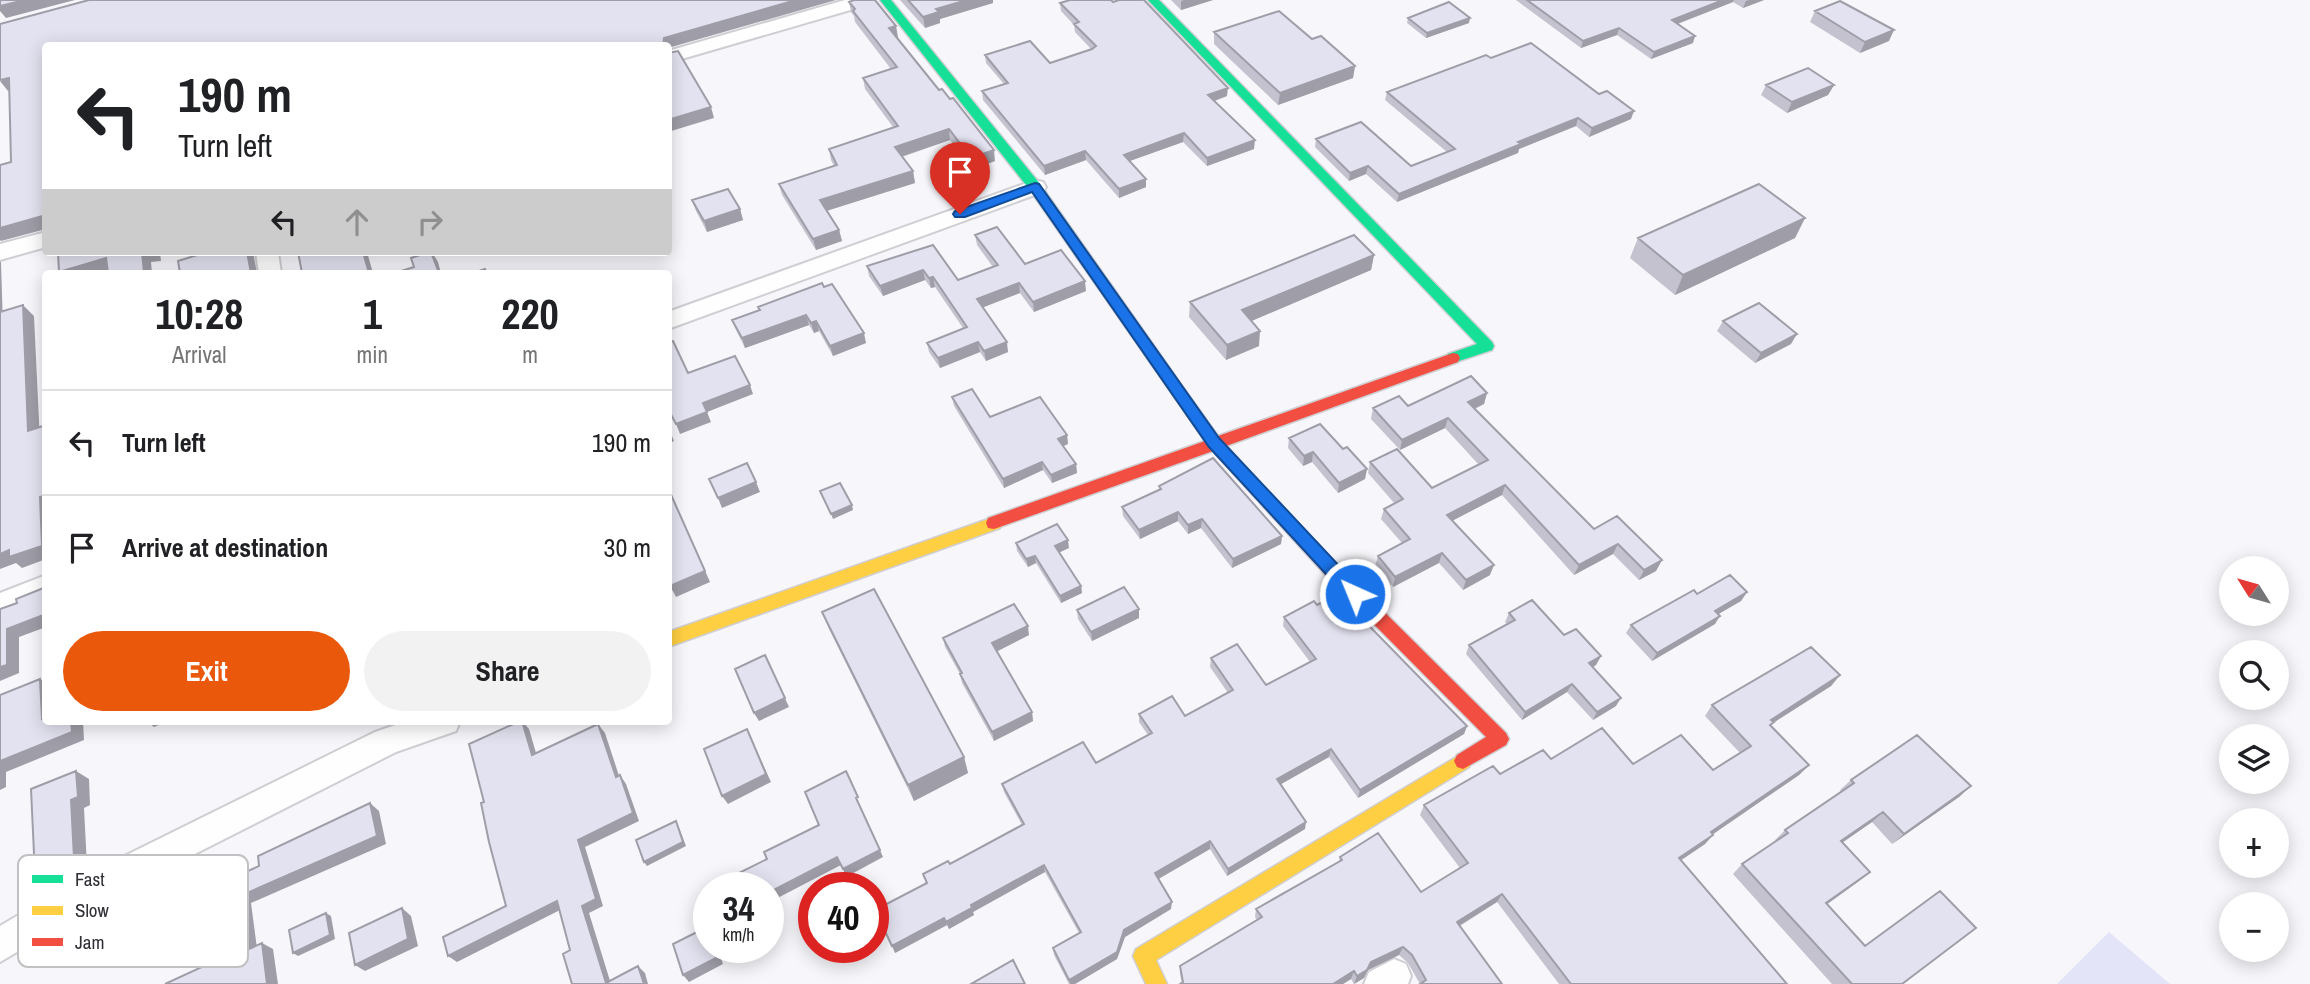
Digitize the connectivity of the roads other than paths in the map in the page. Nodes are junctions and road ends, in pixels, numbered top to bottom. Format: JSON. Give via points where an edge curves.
{"nodes":[{"id":1,"x":865,"y":0,"type":"edge"},
{"id":2,"x":885,"y":0,"type":"edge"},
{"id":3,"x":1153,"y":0,"type":"edge"},
{"id":4,"x":672,"y":56,"type":"edge"},
{"id":5,"x":1035,"y":187,"type":"junction"},
{"id":6,"x":42,"y":240,"type":"edge"},
{"id":7,"x":0,"y":253,"type":"edge"},
{"id":8,"x":672,"y":320,"type":"edge"},
{"id":9,"x":1214,"y":442,"type":"junction"},
{"id":10,"x":42,"y":588,"type":"edge"},
{"id":11,"x":0,"y":605,"type":"edge"},
{"id":12,"x":672,"y":639,"type":"edge"},
{"id":13,"x":422,"y":725,"type":"edge"},
{"id":14,"x":383,"y":732,"type":"edge"},
{"id":15,"x":155,"y":855,"type":"edge"},
{"id":16,"x":18,"y":934,"type":"edge"},
{"id":17,"x":0,"y":945,"type":"edge"},
{"id":18,"x":1157,"y":984,"type":"edge"}],
"edges":[{"from":1,"to":4,"type":"street"},
{"from":2,"to":5,"type":"street"},
{"from":3,"to":9,"type":"street","via":[[1488,346]]},
{"from":5,"to":8,"type":"street"},
{"from":5,"to":9,"type":"street"},
{"from":6,"to":7,"type":"street"},
{"from":9,"to":12,"type":"street"},
{"from":9,"to":18,"type":"street","via":[[1337,576],[1500,739],[1143,956]]},
{"from":10,"to":11,"type":"street"},
{"from":13,"to":14,"type":"street"},
{"from":14,"to":15,"type":"street"},
{"from":16,"to":17,"type":"street"}]}
